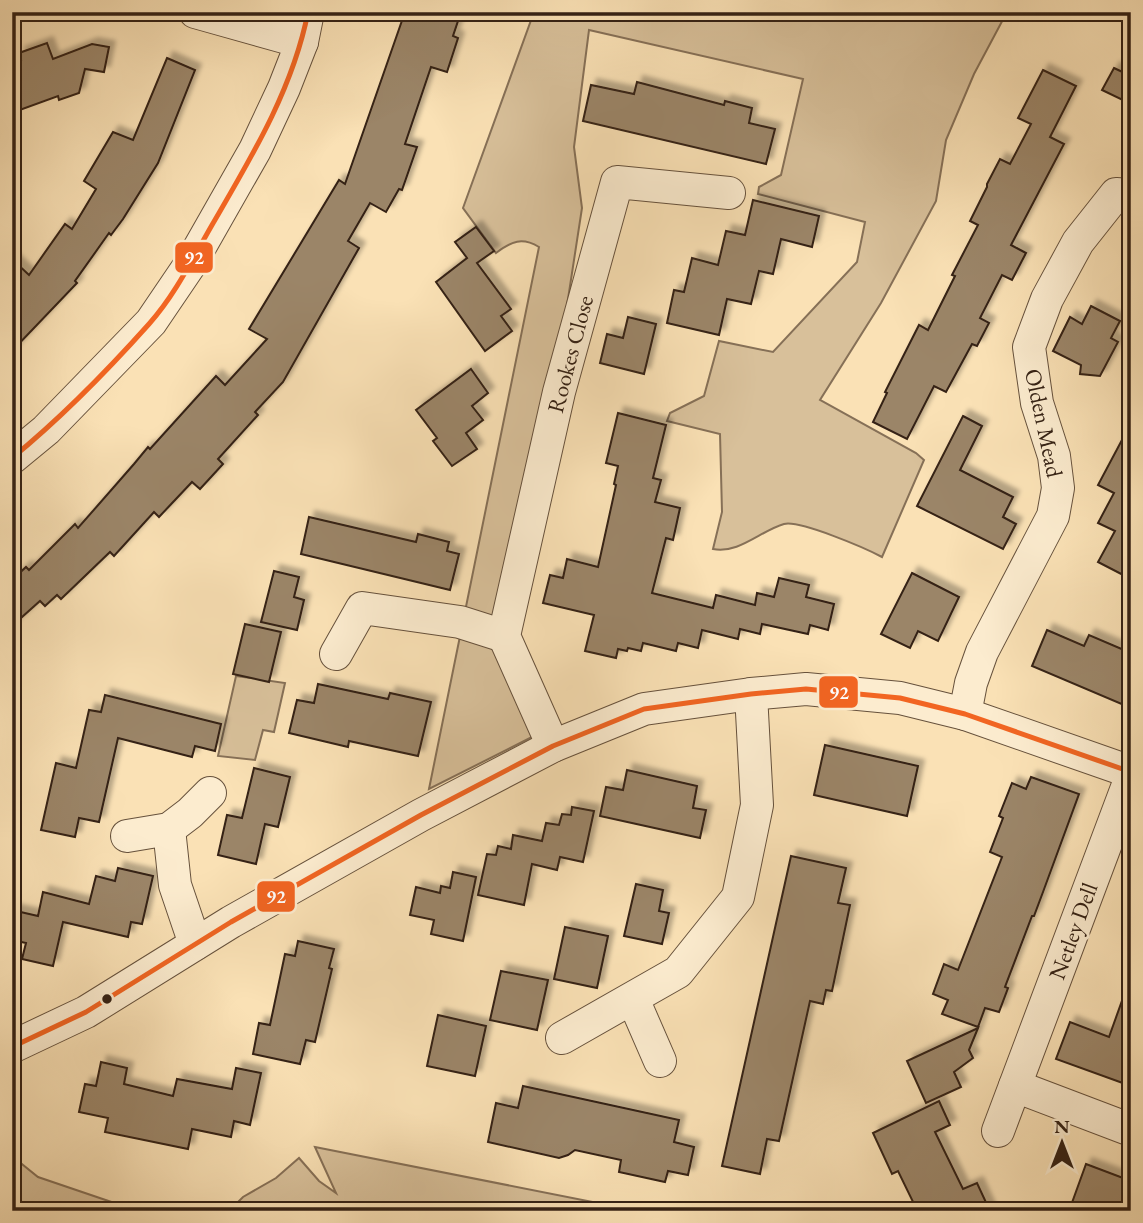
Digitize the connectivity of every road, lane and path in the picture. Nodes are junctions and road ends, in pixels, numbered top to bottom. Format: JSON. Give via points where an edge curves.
{"nodes":[{"id":1,"x":195,"y":12,"type":"edge"},
{"id":2,"x":305,"y":27,"type":"edge"},
{"id":3,"x":729,"y":194,"type":"dead end"},
{"id":4,"x":1131,"y":195,"type":"edge"},
{"id":5,"x":12,"y":458,"type":"edge"},
{"id":6,"x":504,"y":636,"type":"junction"},
{"id":7,"x":336,"y":654,"type":"dead end"},
{"id":8,"x":751,"y":694,"type":"junction"},
{"id":9,"x":965,"y":714,"type":"junction"},
{"id":10,"x":553,"y":746,"type":"junction"},
{"id":11,"x":1131,"y":774,"type":"edge"},
{"id":12,"x":210,"y":793,"type":"dead end"},
{"id":13,"x":169,"y":829,"type":"junction"},
{"id":14,"x":127,"y":836,"type":"dead end"},
{"id":15,"x":195,"y":944,"type":"junction"},
{"id":16,"x":633,"y":999,"type":"junction"},
{"id":17,"x":562,"y":1038,"type":"dead end"},
{"id":18,"x":12,"y":1047,"type":"edge"},
{"id":19,"x":660,"y":1061,"type":"dead end"},
{"id":20,"x":1015,"y":1086,"type":"junction"},
{"id":21,"x":1131,"y":1130,"type":"edge"},
{"id":22,"x":998,"y":1131,"type":"dead end"}],
"edges":[{"from":1,"to":2,"type":"street"},
{"from":2,"to":5,"type":"street","via":[[284,88],[249,161],[215,224],[150,322],[46,430]]},
{"from":3,"to":6,"type":"street","name":"Rookes Close","via":[[617,182],[559,391]]},
{"from":4,"to":9,"type":"street","name":"Olden Mead","via":[[1116,194],[1078,242],[1047,299],[1029,348],[1058,488],[1053,516],[982,652]]},
{"from":6,"to":7,"type":"street","via":[[460,622],[362,608]]},
{"from":6,"to":10,"type":"street"},
{"from":8,"to":9,"type":"street","via":[[806,689],[855,692]]},
{"from":8,"to":10,"type":"street","via":[[644,709]]},
{"from":8,"to":16,"type":"street","via":[[757,805],[738,897],[678,972]]},
{"from":9,"to":11,"type":"street"},
{"from":10,"to":15,"type":"street","via":[[421,815]]},
{"from":11,"to":20,"type":"street","name":"Netley Dell"},
{"from":12,"to":13,"type":"street"},
{"from":13,"to":14,"type":"street"},
{"from":13,"to":15,"type":"street","via":[[175,886]]},
{"from":15,"to":18,"type":"street","via":[[86,1012]]},
{"from":16,"to":17,"type":"street"},
{"from":16,"to":19,"type":"street"},
{"from":20,"to":21,"type":"street"},
{"from":20,"to":22,"type":"street","name":"Netley Dell"}]}
